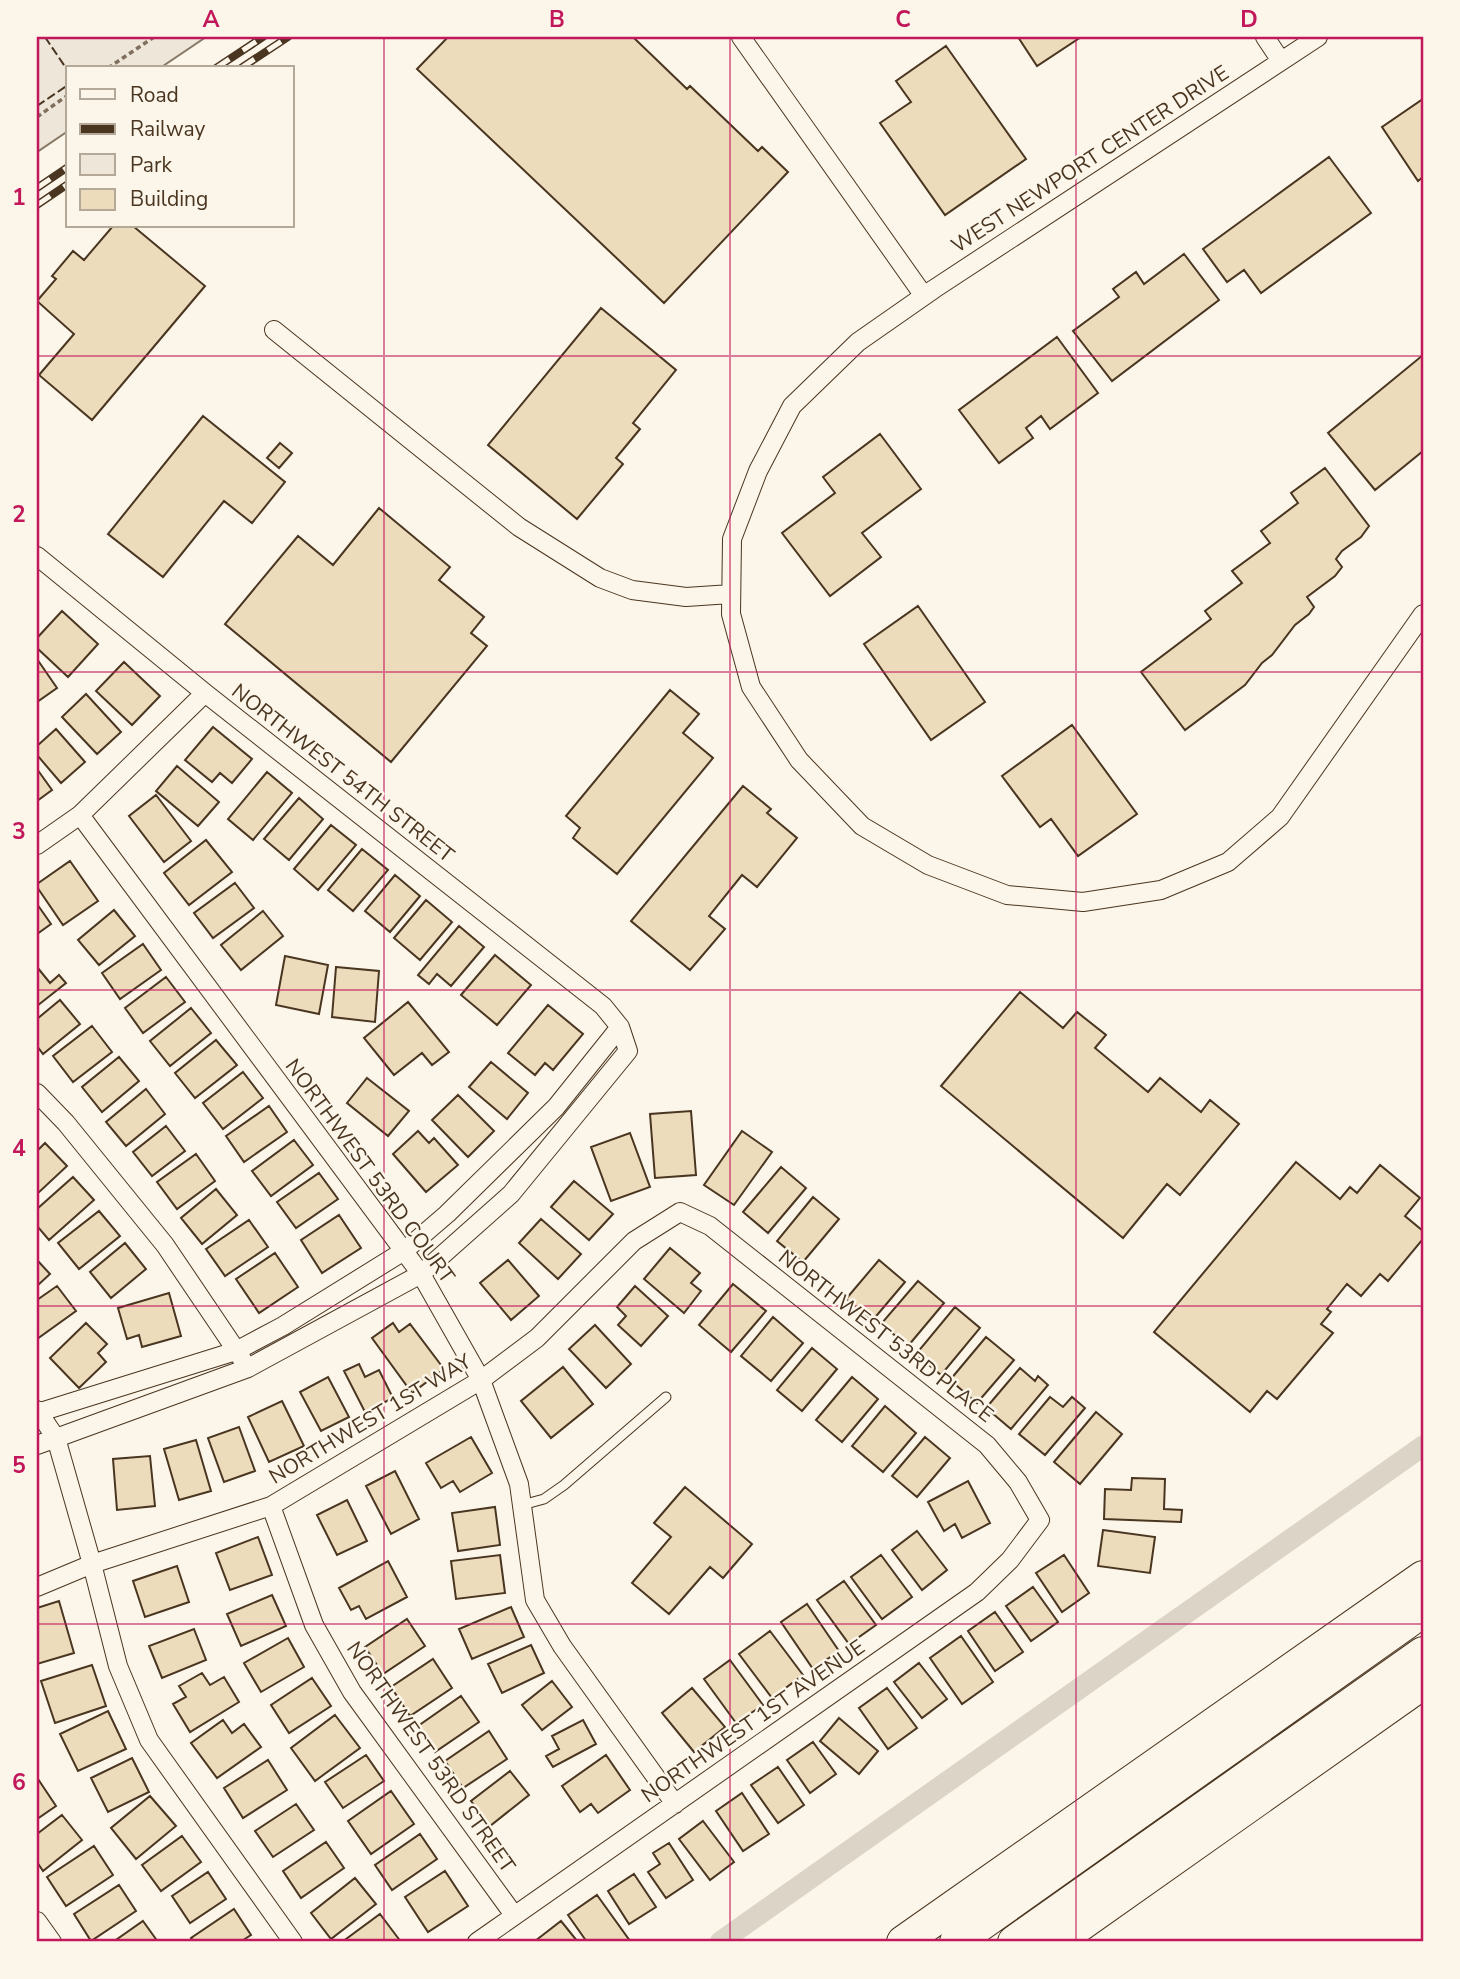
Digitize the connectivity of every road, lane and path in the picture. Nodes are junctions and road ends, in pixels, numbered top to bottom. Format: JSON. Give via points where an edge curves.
{"nodes":[{"id":1,"x":154,"y":37,"type":"edge"},
{"id":2,"x":741,"y":37,"type":"edge"},
{"id":3,"x":1265,"y":37,"type":"edge"},
{"id":4,"x":1318,"y":37,"type":"edge"},
{"id":5,"x":1281,"y":61,"type":"junction"},
{"id":6,"x":111,"y":66,"type":"edge"},
{"id":7,"x":66,"y":97,"type":"edge"},
{"id":8,"x":37,"y":117,"type":"edge"},
{"id":9,"x":924,"y":296,"type":"junction"},
{"id":10,"x":274,"y":330,"type":"dead end"},
{"id":11,"x":41,"y":568,"type":"edge"},
{"id":12,"x":731,"y":594,"type":"junction"},
{"id":13,"x":1423,"y":614,"type":"edge"},
{"id":14,"x":205,"y":693,"type":"junction"},
{"id":15,"x":80,"y":815,"type":"junction"},
{"id":16,"x":37,"y":845,"type":"edge"},
{"id":17,"x":620,"y":1027,"type":"junction"},
{"id":18,"x":37,"y":1093,"type":"edge"},
{"id":19,"x":680,"y":1212,"type":"joint"},
{"id":20,"x":404,"y":1251,"type":"junction"},
{"id":21,"x":421,"y":1274,"type":"junction"},
{"id":22,"x":236,"y":1351,"type":"junction"},
{"id":23,"x":248,"y":1368,"type":"junction"},
{"id":24,"x":481,"y":1380,"type":"junction"},
{"id":25,"x":666,"y":1397,"type":"dead end"},
{"id":26,"x":37,"y":1412,"type":"edge"},
{"id":27,"x":56,"y":1438,"type":"junction"},
{"id":28,"x":37,"y":1445,"type":"edge"},
{"id":29,"x":271,"y":1506,"type":"junction"},
{"id":30,"x":522,"y":1506,"type":"junction"},
{"id":31,"x":1040,"y":1520,"type":"joint"},
{"id":32,"x":92,"y":1564,"type":"junction"},
{"id":33,"x":1423,"y":1577,"type":"edge"},
{"id":34,"x":37,"y":1587,"type":"edge"},
{"id":35,"x":1423,"y":1611,"type":"edge"},
{"id":36,"x":1423,"y":1653,"type":"edge"},
{"id":37,"x":1423,"y":1683,"type":"edge"},
{"id":38,"x":674,"y":1804,"type":"junction"},
{"id":39,"x":514,"y":1915,"type":"junction"},
{"id":40,"x":37,"y":1921,"type":"edge"},
{"id":41,"x":52,"y":1942,"type":"edge"},
{"id":42,"x":293,"y":1942,"type":"edge"},
{"id":43,"x":477,"y":1942,"type":"edge"},
{"id":44,"x":903,"y":1942,"type":"edge"},
{"id":45,"x":956,"y":1942,"type":"edge"},
{"id":46,"x":1014,"y":1942,"type":"edge"},
{"id":47,"x":1056,"y":1942,"type":"edge"}],
"edges":[{"from":1,"to":6,"type":"path"},
{"from":2,"to":9,"type":"street"},
{"from":3,"to":5,"type":"street"},
{"from":4,"to":5,"type":"street","name":"WEST NEWPORT CENTER DRIVE"},
{"from":5,"to":9,"type":"street","name":"WEST NEWPORT CENTER DRIVE"},
{"from":7,"to":8,"type":"path"},
{"from":9,"to":12,"type":"street","name":"WEST NEWPORT CENTER DRIVE","via":[[858,342],[792,406],[758,471],[732,539]]},
{"from":10,"to":12,"type":"street","via":[[519,527],[600,578],[632,590],[686,597]]},
{"from":11,"to":14,"type":"street","name":"NORTHWEST 54TH STREET"},
{"from":12,"to":13,"type":"street","name":"WEST NEWPORT CENTER DRIVE","via":[[731,614],[751,687],[799,760],[862,826],[928,865],[1007,895],[1083,902],[1161,890],[1228,862],[1280,817]]},
{"from":14,"to":15,"type":"street"},
{"from":14,"to":17,"type":"street","name":"NORTHWEST 54TH STREET","via":[[603,1006]]},
{"from":15,"to":16,"type":"street"},
{"from":15,"to":20,"type":"street","name":"NORTHWEST 53RD COURT"},
{"from":17,"to":20,"type":"street","via":[[556,1107]]},
{"from":17,"to":21,"type":"street","via":[[628,1051],[511,1194]]},
{"from":18,"to":22,"type":"street","via":[[165,1245]]},
{"from":19,"to":24,"type":"street","name":"NORTHWEST 1ST WAY","via":[[634,1241],[537,1338]]},
{"from":19,"to":31,"type":"street","name":"NORTHWEST 53RD PLACE","via":[[710,1226],[987,1445],[1018,1482]]},
{"from":20,"to":21,"type":"street","name":"NORTHWEST 53RD COURT"},
{"from":20,"to":22,"type":"street"},
{"from":21,"to":23,"type":"street"},
{"from":21,"to":24,"type":"street","name":"NORTHWEST 53RD COURT"},
{"from":22,"to":23,"type":"street"},
{"from":22,"to":26,"type":"street"},
{"from":23,"to":27,"type":"street"},
{"from":24,"to":29,"type":"street","name":"NORTHWEST 1ST WAY"},
{"from":24,"to":30,"type":"street","name":"NORTHWEST 53RD COURT","via":[[519,1485]]},
{"from":25,"to":30,"type":"lane","via":[[564,1485],[544,1499]]},
{"from":26,"to":27,"type":"street"},
{"from":27,"to":28,"type":"street"},
{"from":27,"to":32,"type":"street"},
{"from":29,"to":32,"type":"street","name":"NORTHWEST 1ST WAY"},
{"from":29,"to":39,"type":"street","name":"NORTHWEST 53RD STREET","via":[[314,1625],[352,1692]]},
{"from":30,"to":38,"type":"street","name":"NORTHWEST 53RD COURT","via":[[535,1600],[562,1646]]},
{"from":31,"to":38,"type":"street","name":"NORTHWEST 1ST AVENUE","via":[[1010,1560],[977,1592]]},
{"from":32,"to":34,"type":"street","name":"NORTHWEST 1ST WAY"},
{"from":32,"to":42,"type":"street","via":[[118,1666],[149,1740]]},
{"from":33,"to":44,"type":"highway"},
{"from":35,"to":45,"type":"highway"},
{"from":36,"to":46,"type":"highway"},
{"from":37,"to":47,"type":"highway"},
{"from":38,"to":39,"type":"street","name":"NORTHWEST 1ST AVENUE"},
{"from":39,"to":43,"type":"street","name":"NORTHWEST 1ST AVENUE"},
{"from":40,"to":41,"type":"street"}]}
